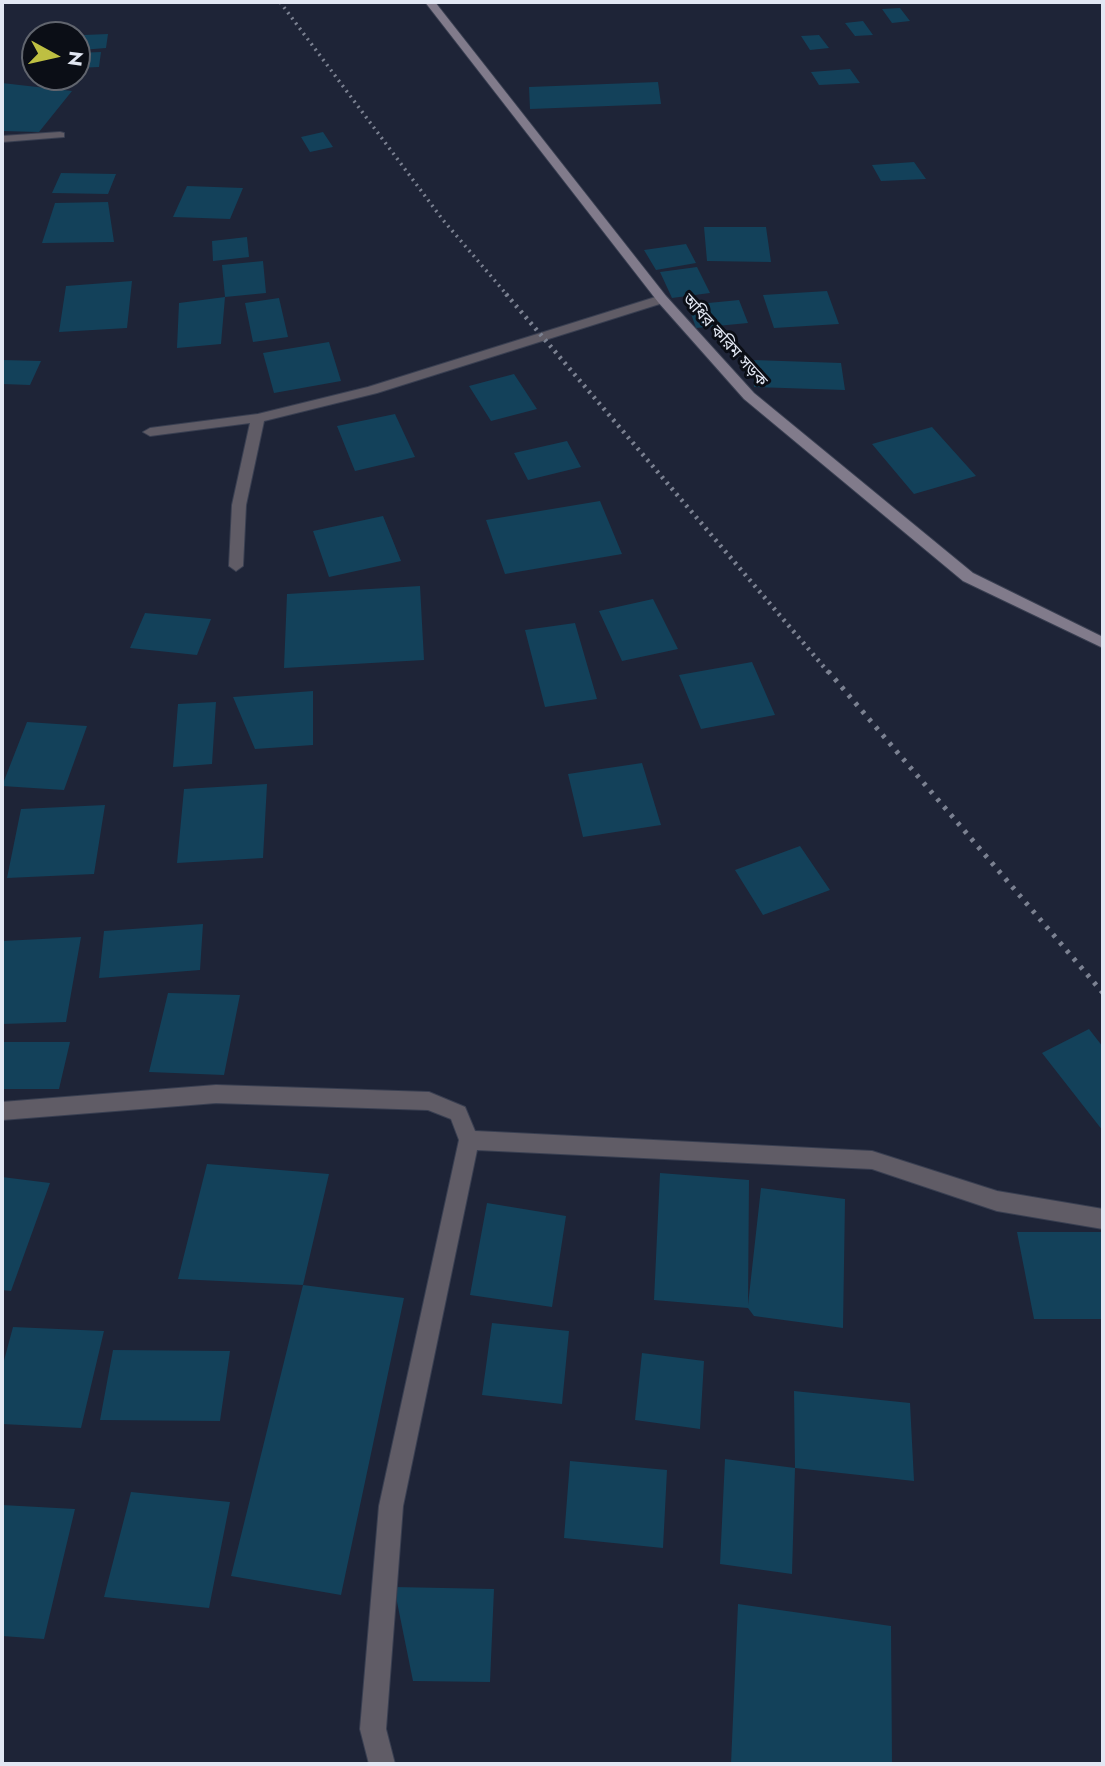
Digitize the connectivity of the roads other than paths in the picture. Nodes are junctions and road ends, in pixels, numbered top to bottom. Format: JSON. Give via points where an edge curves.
{"nodes":[{"id":1,"x":430,"y":2,"type":"edge"},
{"id":2,"x":60,"y":135,"type":"dead end"},
{"id":3,"x":2,"y":139,"type":"edge"},
{"id":4,"x":663,"y":299,"type":"junction"},
{"id":5,"x":258,"y":418,"type":"junction"},
{"id":6,"x":150,"y":432,"type":"dead end"},
{"id":7,"x":236,"y":566,"type":"dead end"},
{"id":8,"x":1103,"y":643,"type":"edge"},
{"id":9,"x":2,"y":1111,"type":"edge"},
{"id":10,"x":469,"y":1140,"type":"junction"},
{"id":11,"x":1103,"y":1219,"type":"edge"},
{"id":12,"x":382,"y":1764,"type":"edge"}],
"edges":[{"from":1,"to":4,"type":"main road","name":"অধির করিম সড়ক"},
{"from":2,"to":3,"type":"street"},
{"from":4,"to":5,"type":"street","via":[[372,390]]},
{"from":4,"to":8,"type":"main road","name":"অধির করিম সড়ক","via":[[749,396],[968,577]]},
{"from":5,"to":6,"type":"street"},
{"from":5,"to":7,"type":"street","via":[[239,505]]},
{"from":9,"to":10,"type":"street","via":[[216,1094],[429,1101],[458,1113]]},
{"from":10,"to":11,"type":"street","via":[[872,1160],[997,1202]]},
{"from":10,"to":12,"type":"street","via":[[391,1506],[373,1729]]}]}
